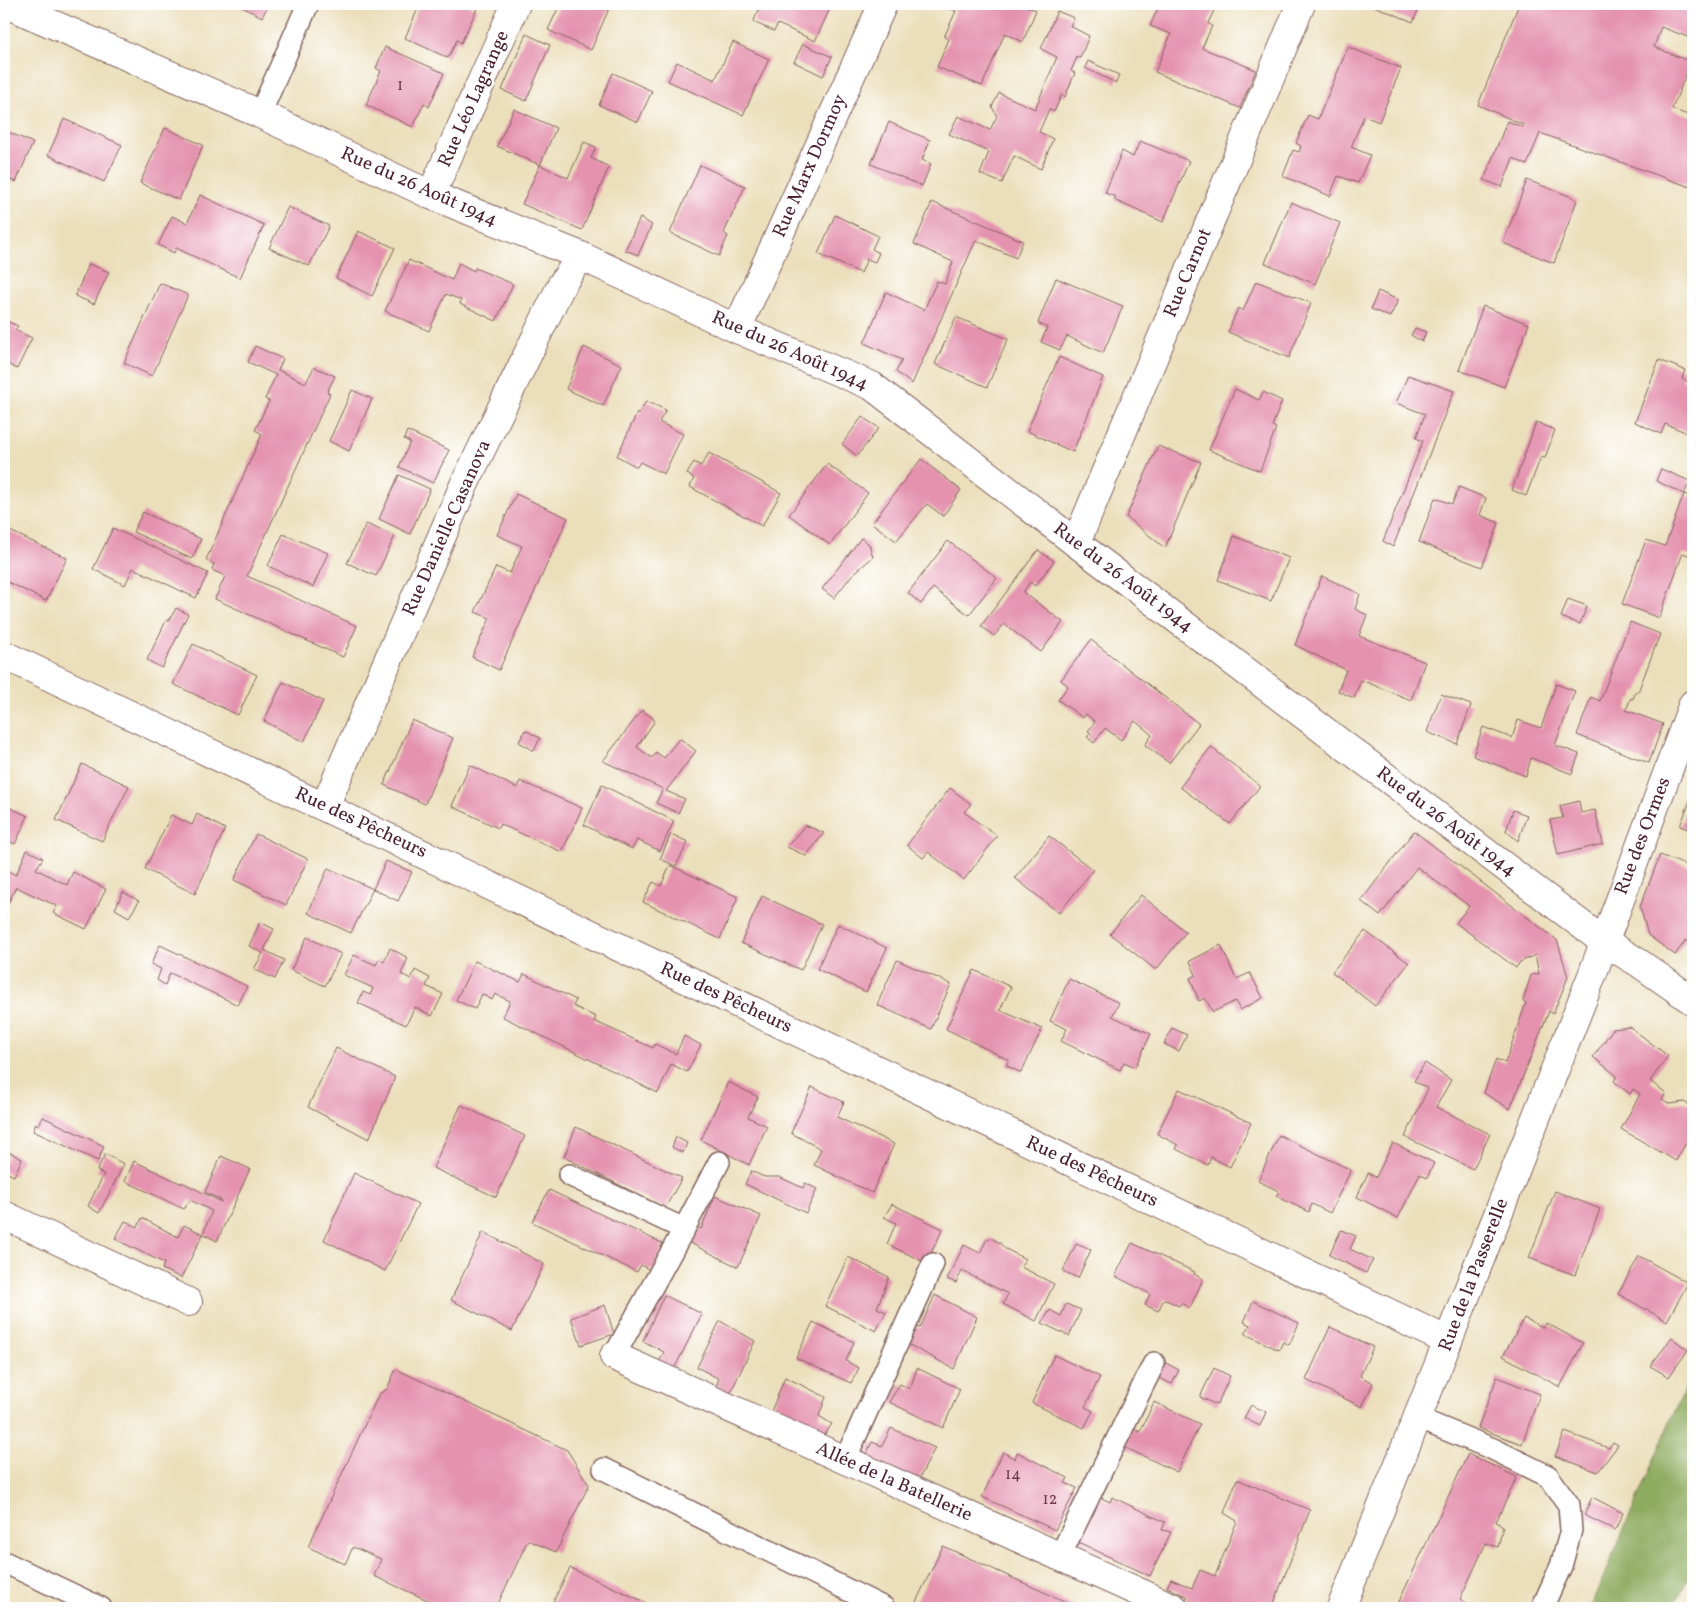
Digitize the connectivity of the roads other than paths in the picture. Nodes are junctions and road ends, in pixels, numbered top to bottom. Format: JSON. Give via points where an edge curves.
{"nodes":[{"id":1,"x":6,"y":4,"type":"edge"},
{"id":2,"x":308,"y":4,"type":"edge"},
{"id":3,"x":516,"y":4,"type":"edge"},
{"id":4,"x":883,"y":4,"type":"edge"},
{"id":5,"x":1301,"y":4,"type":"edge"},
{"id":6,"x":260,"y":114,"type":"junction"},
{"id":7,"x":431,"y":195,"type":"junction"},
{"id":8,"x":581,"y":256,"type":"junction"},
{"id":9,"x":737,"y":329,"type":"junction"},
{"id":10,"x":1076,"y":543,"type":"junction"},
{"id":11,"x":4,"y":655,"type":"edge"},
{"id":12,"x":1693,"y":704,"type":"edge"},
{"id":13,"x":325,"y":806,"type":"junction"},
{"id":14,"x":1603,"y":941,"type":"junction"},
{"id":15,"x":1693,"y":1000,"type":"edge"},
{"id":16,"x":719,"y":1162,"type":"dead end"},
{"id":17,"x":569,"y":1174,"type":"dead end"},
{"id":18,"x":4,"y":1215,"type":"edge"},
{"id":19,"x":684,"y":1229,"type":"junction"},
{"id":20,"x":933,"y":1264,"type":"dead end"},
{"id":21,"x":188,"y":1302,"type":"dead end"},
{"id":22,"x":1448,"y":1341,"type":"junction"},
{"id":23,"x":614,"y":1356,"type":"joint"},
{"id":24,"x":1154,"y":1363,"type":"dead end"},
{"id":25,"x":1417,"y":1418,"type":"junction"},
{"id":26,"x":845,"y":1460,"type":"junction"},
{"id":27,"x":604,"y":1469,"type":"dead end"},
{"id":28,"x":1060,"y":1556,"type":"junction"},
{"id":29,"x":4,"y":1562,"type":"edge"},
{"id":30,"x":102,"y":1608,"type":"edge"},
{"id":31,"x":884,"y":1608,"type":"edge"},
{"id":32,"x":1174,"y":1608,"type":"edge"},
{"id":33,"x":1341,"y":1608,"type":"edge"},
{"id":34,"x":1542,"y":1608,"type":"edge"}],
"edges":[{"from":1,"to":6,"type":"street","name":"Rue du 26 Août 1944"},
{"from":2,"to":6,"type":"lane"},
{"from":3,"to":7,"type":"street","name":"Rue Léo Lagrange"},
{"from":4,"to":9,"type":"street","name":"Rue Marx Dormoy"},
{"from":5,"to":10,"type":"street","name":"Rue Carnot"},
{"from":6,"to":7,"type":"street","name":"Rue du 26 Août 1944"},
{"from":7,"to":8,"type":"street","name":"Rue du 26 Août 1944"},
{"from":8,"to":9,"type":"street","name":"Rue du 26 Août 1944"},
{"from":8,"to":13,"type":"street","name":"Rue Danielle Casanova","via":[[562,284],[464,485]]},
{"from":9,"to":10,"type":"street","name":"Rue du 26 Août 1944","via":[[872,386]]},
{"from":10,"to":14,"type":"street","name":"Rue du 26 Août 1944"},
{"from":11,"to":13,"type":"street","name":"Rue des Pêcheurs"},
{"from":12,"to":14,"type":"street","name":"Rue des Ormes"},
{"from":13,"to":22,"type":"street","name":"Rue des Pêcheurs"},
{"from":14,"to":15,"type":"street","name":"Rue du 26 Août 1944"},
{"from":14,"to":22,"type":"street","name":"Rue de la Passerelle"},
{"from":16,"to":19,"type":"lane"},
{"from":17,"to":19,"type":"lane"},
{"from":18,"to":21,"type":"street"},
{"from":19,"to":23,"type":"lane"},
{"from":20,"to":26,"type":"lane"},
{"from":22,"to":25,"type":"street","name":"Rue de la Passerelle"},
{"from":23,"to":26,"type":"street","name":"Allée de la Batellerie"},
{"from":24,"to":28,"type":"lane"},
{"from":25,"to":33,"type":"street","name":"Rue de la Passerelle"},
{"from":25,"to":34,"type":"lane","via":[[1548,1476],[1569,1505],[1571,1530],[1561,1566]]},
{"from":26,"to":28,"type":"street","name":"Allée de la Batellerie"},
{"from":27,"to":31,"type":"lane"},
{"from":28,"to":32,"type":"street","name":"Allée de la Batellerie"},
{"from":29,"to":30,"type":"lane"}]}
